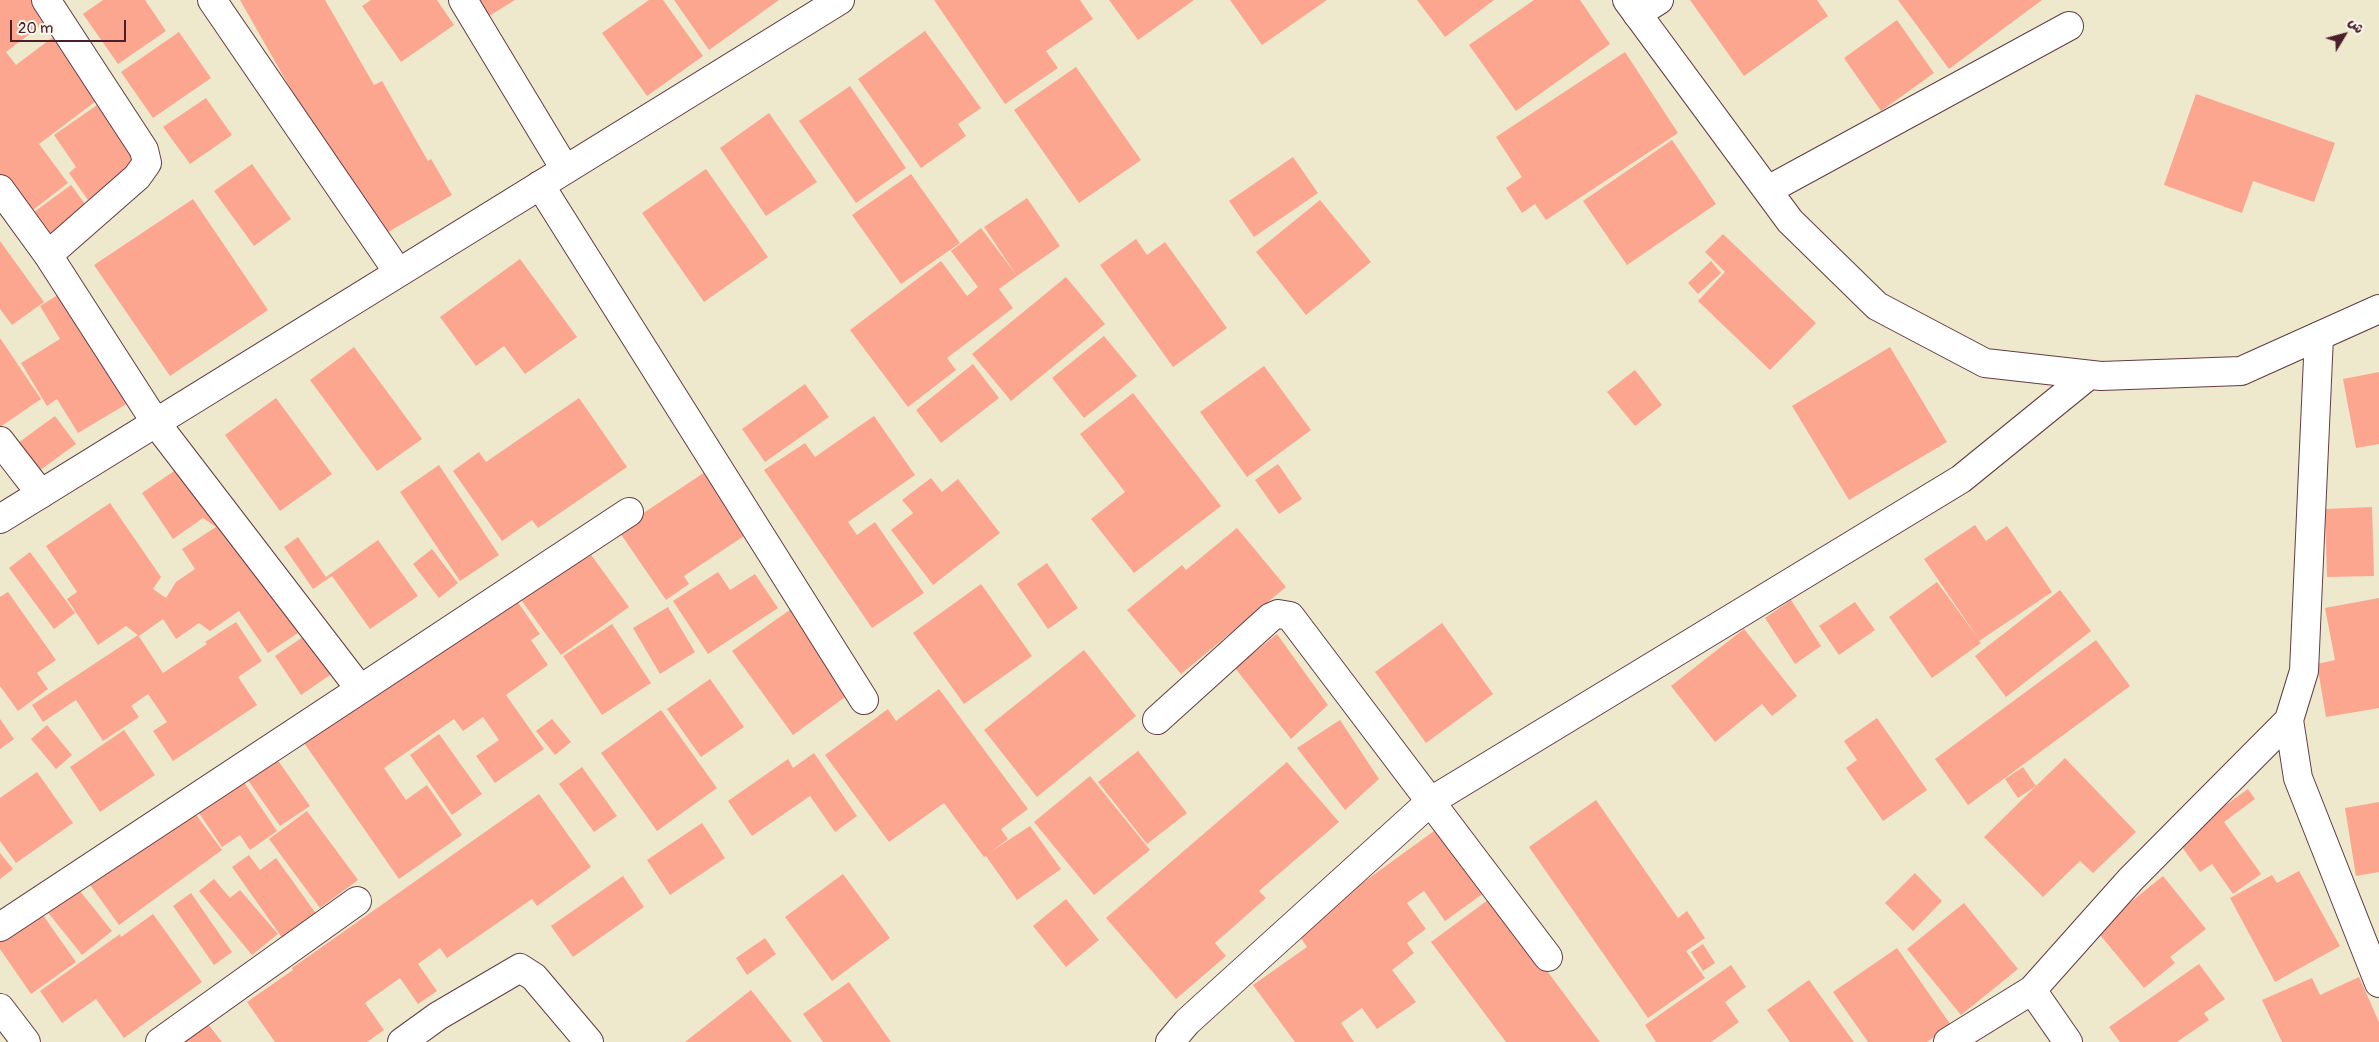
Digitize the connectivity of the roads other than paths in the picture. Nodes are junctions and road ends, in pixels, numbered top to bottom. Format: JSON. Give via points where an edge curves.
{"nodes":[{"id":1,"x":46,"y":0,"type":"edge"},
{"id":2,"x":212,"y":0,"type":"edge"},
{"id":3,"x":463,"y":0,"type":"edge"},
{"id":4,"x":840,"y":0,"type":"edge"},
{"id":5,"x":1641,"y":5,"type":"edge"},
{"id":6,"x":2070,"y":26,"type":"dead end"},
{"id":7,"x":565,"y":169,"type":"junction"},
{"id":8,"x":540,"y":185,"type":"junction"},
{"id":9,"x":0,"y":189,"type":"edge"},
{"id":10,"x":1768,"y":190,"type":"junction"},
{"id":11,"x":48,"y":255,"type":"junction"},
{"id":12,"x":398,"y":272,"type":"junction"},
{"id":13,"x":2379,"y":309,"type":"edge"},
{"id":14,"x":2319,"y":336,"type":"junction"},
{"id":15,"x":2089,"y":375,"type":"junction"},
{"id":16,"x":156,"y":424,"type":"junction"},
{"id":17,"x":0,"y":441,"type":"edge"},
{"id":18,"x":42,"y":494,"type":"junction"},
{"id":19,"x":629,"y":512,"type":"dead end"},
{"id":20,"x":0,"y":519,"type":"edge"},
{"id":21,"x":360,"y":689,"type":"junction"},
{"id":22,"x":864,"y":700,"type":"dead end"},
{"id":23,"x":1157,"y":720,"type":"dead end"},
{"id":24,"x":2289,"y":720,"type":"junction"},
{"id":25,"x":1431,"y":801,"type":"junction"},
{"id":26,"x":357,"y":901,"type":"dead end"},
{"id":27,"x":0,"y":927,"type":"edge"},
{"id":28,"x":1548,"y":957,"type":"dead end"},
{"id":29,"x":2379,"y":983,"type":"edge"},
{"id":30,"x":2032,"y":990,"type":"junction"},
{"id":31,"x":0,"y":1008,"type":"edge"},
{"id":32,"x":26,"y":1042,"type":"edge"},
{"id":33,"x":160,"y":1042,"type":"edge"},
{"id":34,"x":402,"y":1042,"type":"edge"},
{"id":35,"x":589,"y":1042,"type":"edge"},
{"id":36,"x":1170,"y":1042,"type":"edge"},
{"id":37,"x":1948,"y":1042,"type":"edge"},
{"id":38,"x":2068,"y":1042,"type":"edge"}],
"edges":[{"from":1,"to":11,"type":"street","via":[[144,150],[147,163],[137,177]]},
{"from":2,"to":12,"type":"street"},
{"from":3,"to":7,"type":"street"},
{"from":4,"to":7,"type":"street"},
{"from":5,"to":10,"type":"street"},
{"from":6,"to":10,"type":"street"},
{"from":7,"to":8,"type":"street"},
{"from":8,"to":12,"type":"street"},
{"from":8,"to":22,"type":"street"},
{"from":9,"to":11,"type":"street"},
{"from":10,"to":15,"type":"street","via":[[1790,221],[1877,306],[1986,363]]},
{"from":11,"to":16,"type":"street"},
{"from":12,"to":16,"type":"street"},
{"from":13,"to":14,"type":"street"},
{"from":14,"to":15,"type":"street","via":[[2241,371]]},
{"from":14,"to":24,"type":"street","via":[[2304,671]]},
{"from":15,"to":25,"type":"street","via":[[1961,479]]},
{"from":16,"to":18,"type":"street"},
{"from":16,"to":21,"type":"street"},
{"from":17,"to":18,"type":"street"},
{"from":18,"to":20,"type":"street"},
{"from":19,"to":21,"type":"street"},
{"from":21,"to":27,"type":"street"},
{"from":23,"to":25,"type":"street","via":[[1270,617],[1284,614],[1294,620]]},
{"from":24,"to":29,"type":"street","via":[[2298,778]]},
{"from":24,"to":30,"type":"street","via":[[2131,879]]},
{"from":25,"to":28,"type":"street"},
{"from":25,"to":36,"type":"street","via":[[1187,1022]]},
{"from":26,"to":33,"type":"street"},
{"from":30,"to":37,"type":"street"},
{"from":30,"to":38,"type":"street"},
{"from":31,"to":32,"type":"street"},
{"from":34,"to":35,"type":"street","via":[[438,1016],[520,968],[534,977]]}]}
